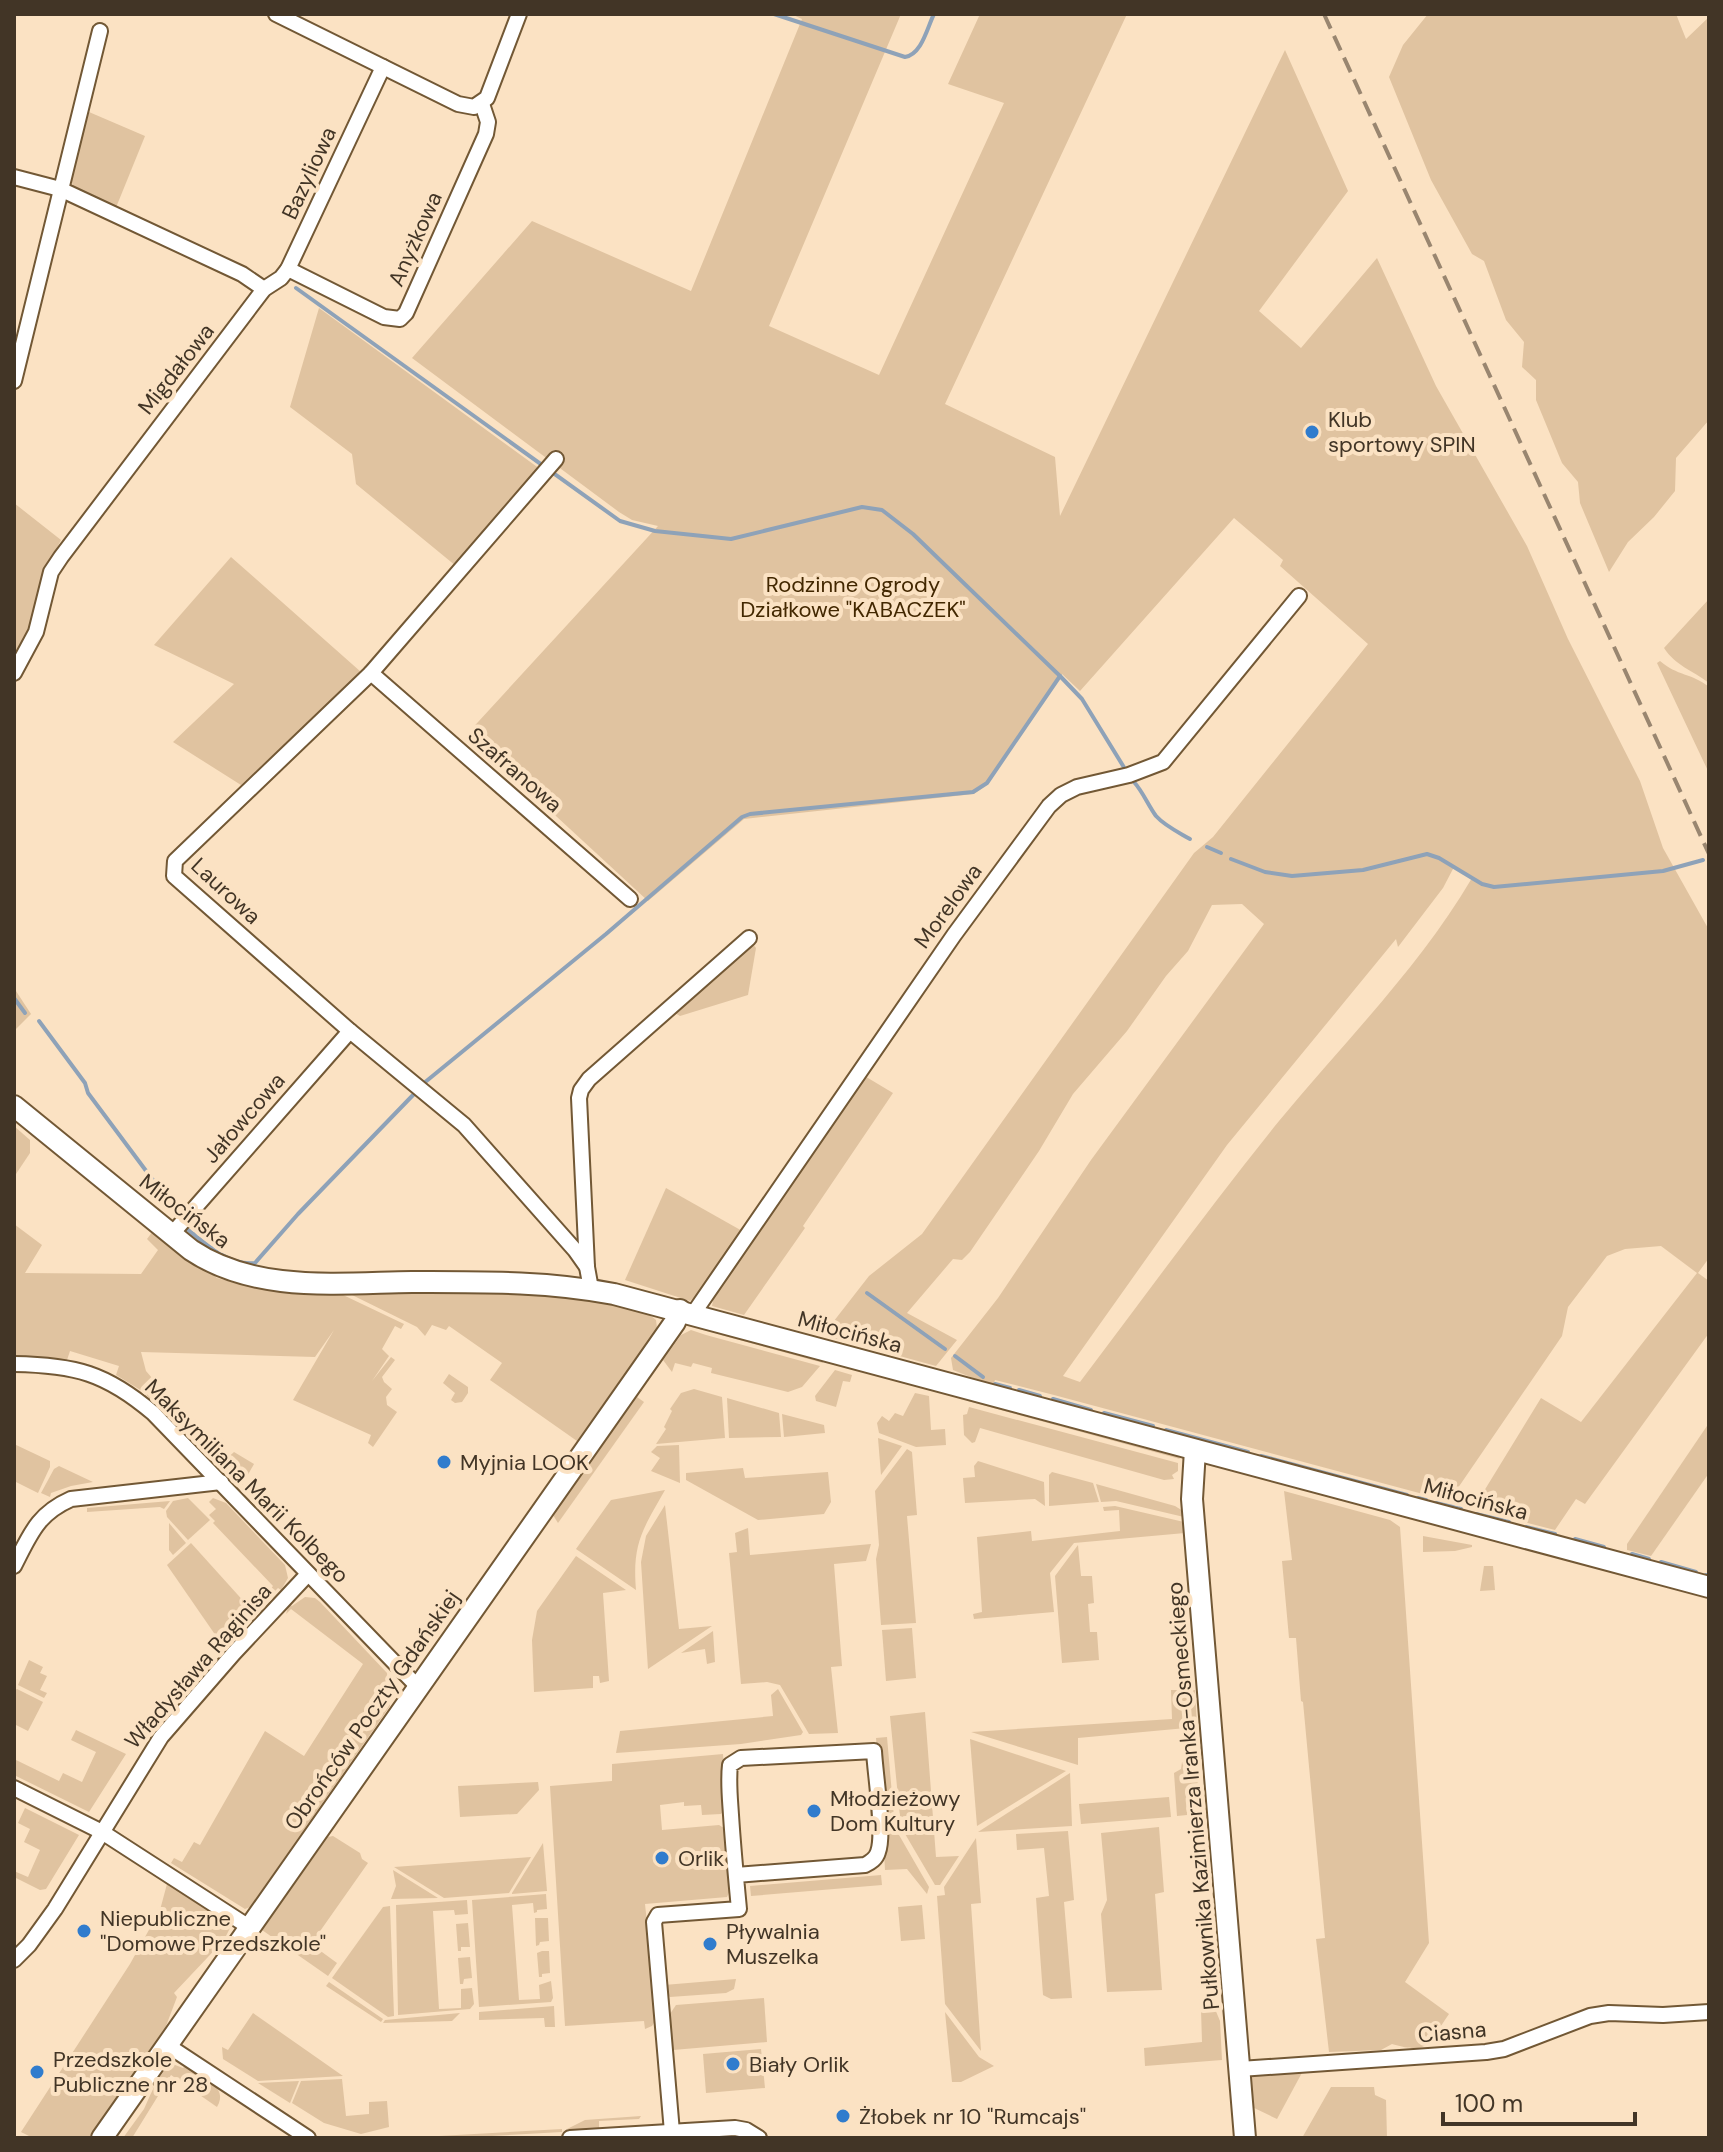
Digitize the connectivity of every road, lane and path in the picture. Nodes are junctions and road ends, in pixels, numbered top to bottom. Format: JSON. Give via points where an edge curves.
{"nodes":[{"id":1,"x":276,"y":14,"type":"edge"},
{"id":2,"x":519,"y":14,"type":"edge"},
{"id":3,"x":100,"y":31,"type":"dead end"},
{"id":4,"x":383,"y":67,"type":"junction"},
{"id":5,"x":482,"y":104,"type":"junction"},
{"id":6,"x":14,"y":177,"type":"edge"},
{"id":7,"x":60,"y":189,"type":"junction"},
{"id":8,"x":288,"y":269,"type":"junction"},
{"id":9,"x":264,"y":289,"type":"junction"},
{"id":10,"x":14,"y":381,"type":"edge"},
{"id":11,"x":556,"y":459,"type":"dead end"},
{"id":12,"x":1299,"y":596,"type":"dead end"},
{"id":13,"x":14,"y":673,"type":"edge"},
{"id":14,"x":371,"y":673,"type":"junction"},
{"id":15,"x":630,"y":899,"type":"dead end"},
{"id":16,"x":749,"y":938,"type":"dead end"},
{"id":17,"x":350,"y":1031,"type":"junction"},
{"id":18,"x":14,"y":1106,"type":"edge"},
{"id":19,"x":171,"y":1235,"type":"junction"},
{"id":20,"x":587,"y":1267,"type":"junction"},
{"id":21,"x":591,"y":1289,"type":"junction"},
{"id":22,"x":687,"y":1312,"type":"junction"},
{"id":23,"x":14,"y":1364,"type":"edge"},
{"id":24,"x":1195,"y":1450,"type":"junction"},
{"id":25,"x":221,"y":1482,"type":"junction"},
{"id":26,"x":14,"y":1566,"type":"edge"},
{"id":27,"x":308,"y":1574,"type":"junction"},
{"id":28,"x":1709,"y":1587,"type":"edge"},
{"id":29,"x":418,"y":1687,"type":"junction"},
{"id":30,"x":14,"y":1788,"type":"edge"},
{"id":31,"x":102,"y":1832,"type":"junction"},
{"id":32,"x":736,"y":1875,"type":"junction"},
{"id":33,"x":249,"y":1927,"type":"junction"},
{"id":34,"x":14,"y":1960,"type":"edge"},
{"id":35,"x":1709,"y":2012,"type":"edge"},
{"id":36,"x":167,"y":2045,"type":"junction"},
{"id":37,"x":1240,"y":2069,"type":"junction"},
{"id":38,"x":672,"y":2132,"type":"junction"},
{"id":39,"x":102,"y":2138,"type":"edge"},
{"id":40,"x":308,"y":2138,"type":"edge"},
{"id":41,"x":570,"y":2138,"type":"edge"},
{"id":42,"x":759,"y":2138,"type":"edge"},
{"id":43,"x":1245,"y":2138,"type":"edge"}],
"edges":[{"from":1,"to":4,"type":"street"},
{"from":2,"to":5,"type":"street"},
{"from":3,"to":7,"type":"street"},
{"from":4,"to":5,"type":"street","via":[[458,104]]},
{"from":4,"to":8,"type":"street","name":"Bazyliowa"},
{"from":5,"to":8,"type":"street","name":"Anyżkowa","via":[[486,134],[400,319],[384,317]]},
{"from":6,"to":7,"type":"street"},
{"from":7,"to":9,"type":"street"},
{"from":7,"to":10,"type":"street"},
{"from":8,"to":9,"type":"street","name":"Bazyliowa"},
{"from":9,"to":13,"type":"street","name":"Migdałowa","via":[[51,572],[36,632]]},
{"from":11,"to":14,"type":"street","name":"Laurowa"},
{"from":12,"to":22,"type":"street","name":"Morelowa","via":[[1163,762],[1077,787],[1049,806]]},
{"from":14,"to":15,"type":"street","name":"Szafranowa"},
{"from":14,"to":17,"type":"street","name":"Laurowa","via":[[175,861],[172,871]]},
{"from":16,"to":20,"type":"street","via":[[581,1090]]},
{"from":17,"to":19,"type":"street","name":"Jałowcowa"},
{"from":17,"to":20,"type":"street","name":"Laurowa","via":[[464,1125]]},
{"from":18,"to":19,"type":"street","name":"Miłocińska"},
{"from":19,"to":21,"type":"street","name":"Miłocińska","via":[[220,1268],[272,1279]]},
{"from":20,"to":21,"type":"street"},
{"from":21,"to":22,"type":"street","name":"Miłocińska"},
{"from":22,"to":24,"type":"street","name":"Miłocińska"},
{"from":22,"to":29,"type":"street","name":"Obrońców Poczty Gdańskiej"},
{"from":23,"to":25,"type":"street","name":"Maksymiliana Marii Kolbego","via":[[71,1369],[126,1389]]},
{"from":24,"to":28,"type":"street","name":"Miłocińska"},
{"from":24,"to":37,"type":"street","name":"Pułkownika Kazimierza Iranka-Osmeckiego","via":[[1193,1511]]},
{"from":25,"to":26,"type":"street","via":[[71,1499],[42,1516]]},
{"from":25,"to":27,"type":"street","name":"Maksymiliana Marii Kolbego"},
{"from":27,"to":29,"type":"street","name":"Maksymiliana Marii Kolbego"},
{"from":27,"to":31,"type":"street","name":"Władysława Raginisa","via":[[161,1737]]},
{"from":29,"to":33,"type":"street","name":"Obrońców Poczty Gdańskiej"},
{"from":30,"to":31,"type":"street"},
{"from":31,"to":33,"type":"street"},
{"from":31,"to":34,"type":"street","name":"Władysława Raginisa","via":[[55,1909]]},
{"from":32,"to":32,"type":"street","via":[[729,1773],[734,1761],[874,1751],[879,1848],[872,1862]]},
{"from":32,"to":38,"type":"street","via":[[739,1909],[658,1915],[654,1922]]},
{"from":33,"to":36,"type":"street","name":"Obrońców Poczty Gdańskiej"},
{"from":35,"to":37,"type":"street","name":"Ciasna","via":[[1590,2016],[1486,2052]]},
{"from":36,"to":39,"type":"street","name":"Obrońców Poczty Gdańskiej"},
{"from":36,"to":40,"type":"street"},
{"from":37,"to":43,"type":"street","name":"Pułkownika Kazimierza Iranka-Osmeckiego"},
{"from":38,"to":41,"type":"street"},
{"from":38,"to":42,"type":"street","via":[[735,2128]]}]}
